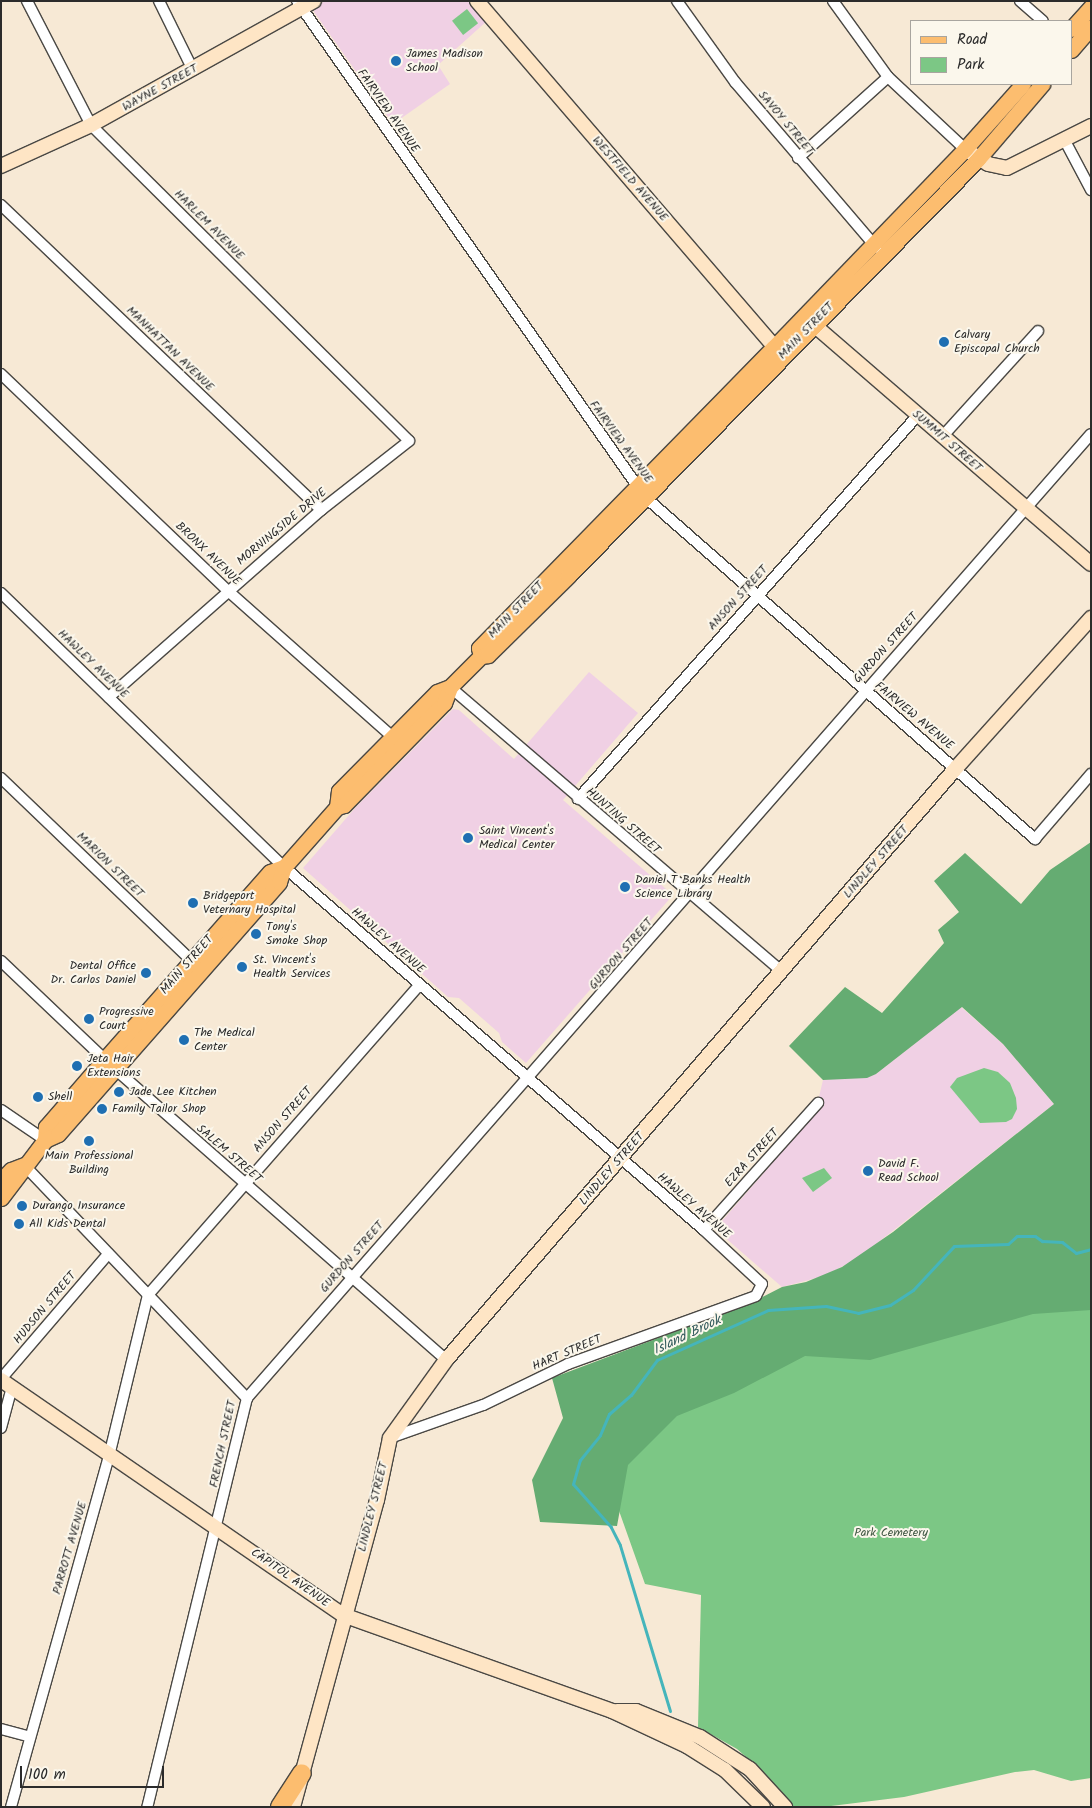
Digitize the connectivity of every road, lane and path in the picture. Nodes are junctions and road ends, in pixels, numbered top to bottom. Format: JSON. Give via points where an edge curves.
{"nodes":[{"id":1,"x":26,"y":1,"type":"edge"},
{"id":2,"x":159,"y":1,"type":"edge"},
{"id":3,"x":314,"y":1,"type":"edge"},
{"id":4,"x":478,"y":1,"type":"edge"},
{"id":5,"x":678,"y":1,"type":"edge"},
{"id":6,"x":833,"y":1,"type":"edge"},
{"id":7,"x":1020,"y":1,"type":"edge"},
{"id":8,"x":299,"y":5,"type":"edge"},
{"id":9,"x":1091,"y":6,"type":"edge"},
{"id":10,"x":1042,"y":20,"type":"edge"},
{"id":11,"x":1091,"y":27,"type":"edge"},
{"id":12,"x":1072,"y":28,"type":"edge"},
{"id":13,"x":1072,"y":47,"type":"edge"},
{"id":14,"x":193,"y":70,"type":"junction"},
{"id":15,"x":888,"y":77,"type":"junction"},
{"id":16,"x":1022,"y":85,"type":"edge"},
{"id":17,"x":1041,"y":85,"type":"edge"},
{"id":18,"x":91,"y":125,"type":"junction"},
{"id":19,"x":1091,"y":126,"type":"edge"},
{"id":20,"x":1064,"y":139,"type":"junction"},
{"id":21,"x":965,"y":149,"type":"junction"},
{"id":22,"x":798,"y":158,"type":"junction"},
{"id":23,"x":978,"y":159,"type":"junction"},
{"id":24,"x":1,"y":166,"type":"edge"},
{"id":25,"x":1091,"y":190,"type":"edge"},
{"id":26,"x":1,"y":205,"type":"edge"},
{"id":27,"x":878,"y":249,"type":"junction"},
{"id":28,"x":808,"y":320,"type":"junction"},
{"id":29,"x":1038,"y":331,"type":"dead end"},
{"id":30,"x":778,"y":352,"type":"junction"},
{"id":31,"x":1,"y":374,"type":"edge"},
{"id":32,"x":918,"y":415,"type":"junction"},
{"id":33,"x":1091,"y":434,"type":"edge"},
{"id":34,"x":942,"y":436,"type":"junction"},
{"id":35,"x":409,"y":441,"type":"joint"},
{"id":36,"x":640,"y":492,"type":"junction"},
{"id":37,"x":321,"y":510,"type":"junction"},
{"id":38,"x":1025,"y":510,"type":"junction"},
{"id":39,"x":1091,"y":564,"type":"edge"},
{"id":40,"x":227,"y":590,"type":"junction"},
{"id":41,"x":1,"y":593,"type":"edge"},
{"id":42,"x":757,"y":596,"type":"junction"},
{"id":43,"x":1091,"y":618,"type":"edge"},
{"id":44,"x":450,"y":687,"type":"junction"},
{"id":45,"x":864,"y":691,"type":"junction"},
{"id":46,"x":109,"y":697,"type":"junction"},
{"id":47,"x":397,"y":741,"type":"junction"},
{"id":48,"x":956,"y":768,"type":"junction"},
{"id":49,"x":1091,"y":774,"type":"edge"},
{"id":50,"x":1,"y":778,"type":"edge"},
{"id":51,"x":578,"y":799,"type":"junction"},
{"id":52,"x":284,"y":867,"type":"junction"},
{"id":53,"x":690,"y":895,"type":"junction"},
{"id":54,"x":1,"y":961,"type":"edge"},
{"id":55,"x":196,"y":965,"type":"junction"},
{"id":56,"x":781,"y":972,"type":"junction"},
{"id":57,"x":419,"y":985,"type":"junction"},
{"id":58,"x":110,"y":1064,"type":"junction"},
{"id":59,"x":527,"y":1079,"type":"junction"},
{"id":60,"x":818,"y":1103,"type":"dead end"},
{"id":61,"x":1,"y":1110,"type":"edge"},
{"id":62,"x":45,"y":1140,"type":"junction"},
{"id":63,"x":620,"y":1159,"type":"junction"},
{"id":64,"x":24,"y":1165,"type":"junction"},
{"id":65,"x":1,"y":1180,"type":"edge"},
{"id":66,"x":243,"y":1183,"type":"junction"},
{"id":67,"x":1,"y":1198,"type":"edge"},
{"id":68,"x":704,"y":1230,"type":"junction"},
{"id":69,"x":108,"y":1254,"type":"junction"},
{"id":70,"x":352,"y":1276,"type":"junction"},
{"id":71,"x":148,"y":1295,"type":"junction"},
{"id":72,"x":756,"y":1296,"type":"joint"},
{"id":73,"x":446,"y":1360,"type":"junction"},
{"id":74,"x":5,"y":1382,"type":"edge"},
{"id":75,"x":247,"y":1398,"type":"junction"},
{"id":76,"x":1,"y":1426,"type":"edge"},
{"id":77,"x":390,"y":1438,"type":"junction"},
{"id":78,"x":110,"y":1452,"type":"junction"},
{"id":79,"x":218,"y":1528,"type":"junction"},
{"id":80,"x":344,"y":1615,"type":"junction"},
{"id":81,"x":612,"y":1711,"type":"junction"},
{"id":82,"x":1,"y":1729,"type":"edge"},
{"id":83,"x":30,"y":1737,"type":"junction"},
{"id":84,"x":302,"y":1773,"type":"junction"},
{"id":85,"x":11,"y":1807,"type":"edge"},
{"id":86,"x":147,"y":1807,"type":"edge"},
{"id":87,"x":280,"y":1807,"type":"edge"},
{"id":88,"x":293,"y":1807,"type":"edge"},
{"id":89,"x":763,"y":1807,"type":"edge"},
{"id":90,"x":785,"y":1807,"type":"edge"}],
"edges":[{"from":1,"to":18,"type":"street","name":"HARLEM AVENUE"},
{"from":2,"to":14,"type":"street"},
{"from":3,"to":8,"type":"main road","name":"WAYNE STREET"},
{"from":4,"to":30,"type":"main road","name":"WESTFIELD AVENUE"},
{"from":5,"to":22,"type":"street","name":"SAVOY STREET","via":[[735,82]]},
{"from":6,"to":15,"type":"street"},
{"from":7,"to":10,"type":"street"},
{"from":8,"to":14,"type":"main road","name":"WAYNE STREET"},
{"from":8,"to":36,"type":"street","name":"FAIRVIEW AVENUE"},
{"from":9,"to":12,"type":"main road"},
{"from":11,"to":13,"type":"main road"},
{"from":14,"to":18,"type":"main road","name":"WAYNE STREET"},
{"from":15,"to":21,"type":"street"},
{"from":15,"to":22,"type":"street"},
{"from":16,"to":21,"type":"main road","name":"MAIN STREET"},
{"from":17,"to":23,"type":"main road","name":"MAIN STREET"},
{"from":18,"to":24,"type":"main road","name":"WAYNE STREET"},
{"from":18,"to":35,"type":"street","name":"HARLEM AVENUE"},
{"from":19,"to":20,"type":"main road"},
{"from":20,"to":23,"type":"main road","via":[[1007,168]]},
{"from":20,"to":25,"type":"street"},
{"from":21,"to":23,"type":"main road"},
{"from":21,"to":27,"type":"main road","name":"MAIN STREET"},
{"from":22,"to":27,"type":"street","name":"SAVOY STREET"},
{"from":23,"to":27,"type":"main road","name":"MAIN STREET"},
{"from":26,"to":37,"type":"street","name":"MANHATTAN AVENUE"},
{"from":27,"to":28,"type":"main road","name":"MAIN STREET"},
{"from":28,"to":30,"type":"main road","name":"MAIN STREET"},
{"from":28,"to":32,"type":"main road","name":"SUMMIT STREET"},
{"from":29,"to":34,"type":"street"},
{"from":30,"to":36,"type":"main road","name":"MAIN STREET"},
{"from":31,"to":40,"type":"street","name":"BRONX AVENUE"},
{"from":32,"to":34,"type":"main road","name":"SUMMIT STREET"},
{"from":32,"to":42,"type":"street","name":"ANSON STREET"},
{"from":33,"to":38,"type":"street","name":"GURDON STREET"},
{"from":34,"to":38,"type":"main road","name":"SUMMIT STREET"},
{"from":35,"to":37,"type":"street","name":"MORNINGSIDE DRIVE"},
{"from":36,"to":42,"type":"street","name":"FAIRVIEW AVENUE"},
{"from":36,"to":44,"type":"main road","name":"MAIN STREET","via":[[563,571],[479,648],[480,656]]},
{"from":37,"to":40,"type":"street","name":"MORNINGSIDE DRIVE"},
{"from":38,"to":39,"type":"main road","name":"SUMMIT STREET"},
{"from":38,"to":45,"type":"street","name":"GURDON STREET"},
{"from":40,"to":46,"type":"street","name":"MORNINGSIDE DRIVE"},
{"from":40,"to":47,"type":"street","name":"BRONX AVENUE"},
{"from":41,"to":46,"type":"street","name":"HAWLEY AVENUE"},
{"from":42,"to":45,"type":"street","name":"FAIRVIEW AVENUE"},
{"from":42,"to":51,"type":"street","name":"ANSON STREET"},
{"from":43,"to":48,"type":"main road","name":"LINDLEY STREET"},
{"from":44,"to":47,"type":"main road","name":"MAIN STREET","via":[[437,692]]},
{"from":44,"to":51,"type":"street","name":"HUNTING STREET"},
{"from":45,"to":48,"type":"street","name":"FAIRVIEW AVENUE"},
{"from":45,"to":53,"type":"street","name":"GURDON STREET"},
{"from":46,"to":52,"type":"street","name":"HAWLEY AVENUE"},
{"from":47,"to":52,"type":"main road","name":"MAIN STREET","via":[[339,791],[337,807]]},
{"from":48,"to":49,"type":"street","name":"FAIRVIEW AVENUE","via":[[1035,839]]},
{"from":48,"to":56,"type":"main road","name":"LINDLEY STREET"},
{"from":50,"to":55,"type":"street","name":"MARION STREET"},
{"from":51,"to":53,"type":"street","name":"HUNTING STREET"},
{"from":52,"to":55,"type":"main road","name":"MAIN STREET","via":[[279,882]]},
{"from":52,"to":57,"type":"street","name":"HAWLEY AVENUE"},
{"from":53,"to":56,"type":"street","name":"HUNTING STREET"},
{"from":53,"to":59,"type":"street","name":"GURDON STREET"},
{"from":54,"to":58,"type":"street","name":"SALEM STREET"},
{"from":55,"to":58,"type":"main road","name":"MAIN STREET"},
{"from":56,"to":63,"type":"main road","name":"LINDLEY STREET"},
{"from":57,"to":59,"type":"street","name":"HAWLEY AVENUE"},
{"from":57,"to":66,"type":"street","name":"ANSON STREET"},
{"from":58,"to":62,"type":"main road","name":"MAIN STREET","via":[[58,1134]]},
{"from":58,"to":66,"type":"street","name":"SALEM STREET"},
{"from":59,"to":63,"type":"street","name":"HAWLEY AVENUE"},
{"from":59,"to":70,"type":"street","name":"GURDON STREET"},
{"from":60,"to":68,"type":"street","name":"EZRA STREET"},
{"from":61,"to":62,"type":"street"},
{"from":62,"to":64,"type":"main road","name":"MAIN STREET"},
{"from":63,"to":68,"type":"street","name":"HAWLEY AVENUE"},
{"from":63,"to":73,"type":"main road","name":"LINDLEY STREET"},
{"from":64,"to":65,"type":"main road","name":"MAIN STREET","via":[[11,1170]]},
{"from":64,"to":67,"type":"main road","name":"MAIN STREET","via":[[19,1178]]},
{"from":64,"to":69,"type":"street","name":"FRENCH STREET"},
{"from":66,"to":70,"type":"street","name":"SALEM STREET"},
{"from":66,"to":71,"type":"street","name":"ANSON STREET"},
{"from":68,"to":72,"type":"street","name":"HAWLEY AVENUE","via":[[762,1284]]},
{"from":69,"to":71,"type":"street","name":"FRENCH STREET"},
{"from":69,"to":74,"type":"street","name":"HUDSON STREET"},
{"from":70,"to":73,"type":"street","name":"SALEM STREET"},
{"from":70,"to":75,"type":"street","name":"GURDON STREET"},
{"from":71,"to":75,"type":"street","name":"FRENCH STREET"},
{"from":71,"to":78,"type":"street","name":"PARROTT AVENUE"},
{"from":72,"to":77,"type":"street","name":"HART STREET","via":[[568,1364],[483,1405]]},
{"from":73,"to":77,"type":"main road","name":"LINDLEY STREET"},
{"from":74,"to":76,"type":"street"},
{"from":74,"to":78,"type":"main road","name":"CAPITOL AVENUE"},
{"from":75,"to":79,"type":"street","name":"FRENCH STREET"},
{"from":77,"to":80,"type":"main road","name":"LINDLEY STREET","via":[[377,1500]]},
{"from":78,"to":79,"type":"main road","name":"CAPITOL AVENUE"},
{"from":78,"to":83,"type":"street","name":"PARROTT AVENUE"},
{"from":79,"to":80,"type":"main road","name":"CAPITOL AVENUE"},
{"from":79,"to":86,"type":"street","name":"FRENCH STREET"},
{"from":80,"to":81,"type":"main road","name":"CAPITOL AVENUE"},
{"from":80,"to":84,"type":"main road","name":"LINDLEY STREET"},
{"from":81,"to":89,"type":"main road","name":"CAPITOL AVENUE","via":[[687,1746],[725,1770]]},
{"from":81,"to":90,"type":"main road","name":"CAPITOL AVENUE","via":[[636,1711],[700,1737],[750,1768]]},
{"from":82,"to":83,"type":"street"},
{"from":83,"to":85,"type":"street","name":"PARROTT AVENUE"},
{"from":84,"to":87,"type":"highway"},
{"from":84,"to":88,"type":"main road","name":"LINDLEY STREET"}]}
